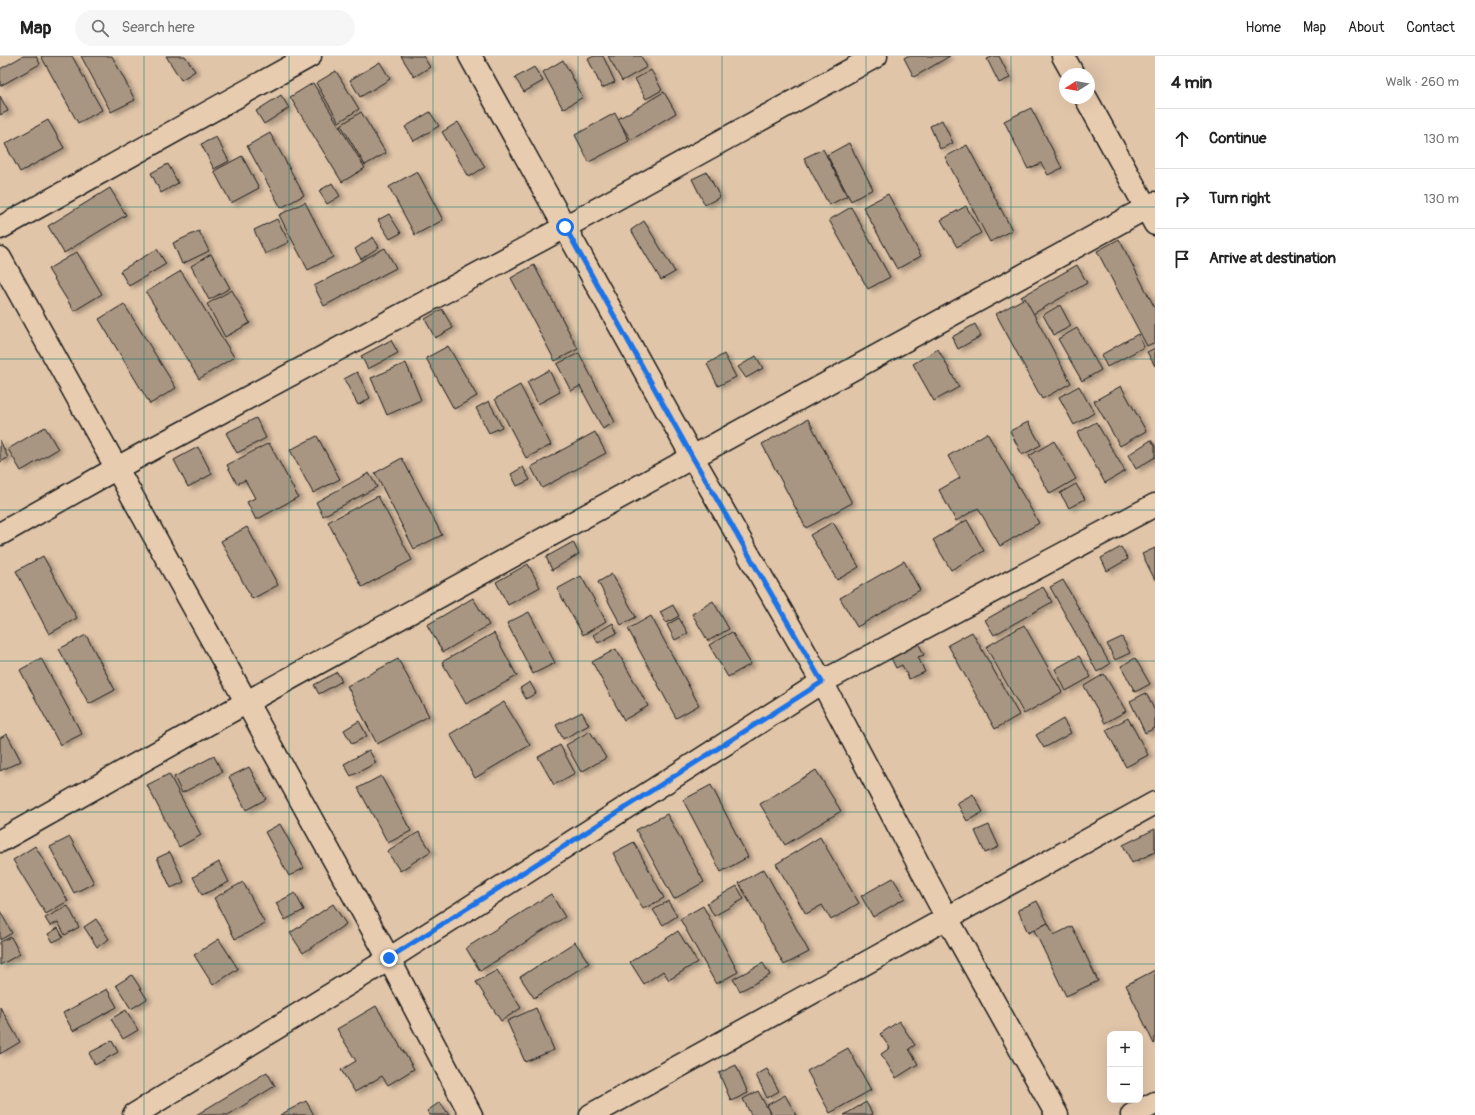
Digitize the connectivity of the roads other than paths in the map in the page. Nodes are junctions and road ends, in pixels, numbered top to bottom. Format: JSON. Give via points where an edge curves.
{"nodes":[{"id":1,"x":310,"y":56,"type":"edge"},
{"id":2,"x":470,"y":56,"type":"edge"},
{"id":3,"x":876,"y":56,"type":"edge"},
{"id":4,"x":1063,"y":56,"type":"edge"},
{"id":5,"x":1070,"y":68,"type":"edge"},
{"id":6,"x":1089,"y":104,"type":"edge"},
{"id":7,"x":1152,"y":212,"type":"edge"},
{"id":8,"x":565,"y":227,"type":"junction"},
{"id":9,"x":0,"y":228,"type":"edge"},
{"id":10,"x":0,"y":258,"type":"edge"},
{"id":11,"x":693,"y":458,"type":"junction"},
{"id":12,"x":117,"y":468,"type":"junction"},
{"id":13,"x":1155,"y":506,"type":"edge"},
{"id":14,"x":0,"y":534,"type":"edge"},
{"id":15,"x":822,"y":682,"type":"junction"},
{"id":16,"x":246,"y":702,"type":"junction"},
{"id":17,"x":1155,"y":803,"type":"edge"},
{"id":18,"x":0,"y":841,"type":"edge"},
{"id":19,"x":948,"y":918,"type":"junction"},
{"id":20,"x":389,"y":958,"type":"junction"},
{"id":21,"x":1155,"y":1103,"type":"edge"},
{"id":22,"x":146,"y":1112,"type":"edge"},
{"id":23,"x":471,"y":1115,"type":"edge"},
{"id":24,"x":591,"y":1115,"type":"edge"},
{"id":25,"x":1057,"y":1115,"type":"edge"},
{"id":26,"x":1132,"y":1115,"type":"edge"}],
"edges":[{"from":1,"to":9,"type":"street"},
{"from":2,"to":8,"type":"street"},
{"from":3,"to":8,"type":"street"},
{"from":4,"to":5,"type":"street"},
{"from":6,"to":7,"type":"street"},
{"from":7,"to":11,"type":"street"},
{"from":8,"to":11,"type":"street"},
{"from":8,"to":12,"type":"street"},
{"from":10,"to":12,"type":"street"},
{"from":11,"to":15,"type":"street"},
{"from":11,"to":16,"type":"street"},
{"from":12,"to":14,"type":"street"},
{"from":12,"to":16,"type":"street"},
{"from":13,"to":15,"type":"street"},
{"from":15,"to":19,"type":"street"},
{"from":15,"to":20,"type":"street"},
{"from":16,"to":18,"type":"street"},
{"from":16,"to":20,"type":"street"},
{"from":17,"to":19,"type":"street"},
{"from":19,"to":24,"type":"street"},
{"from":19,"to":25,"type":"street"},
{"from":20,"to":22,"type":"street"},
{"from":20,"to":23,"type":"street"},
{"from":21,"to":26,"type":"street"}]}
